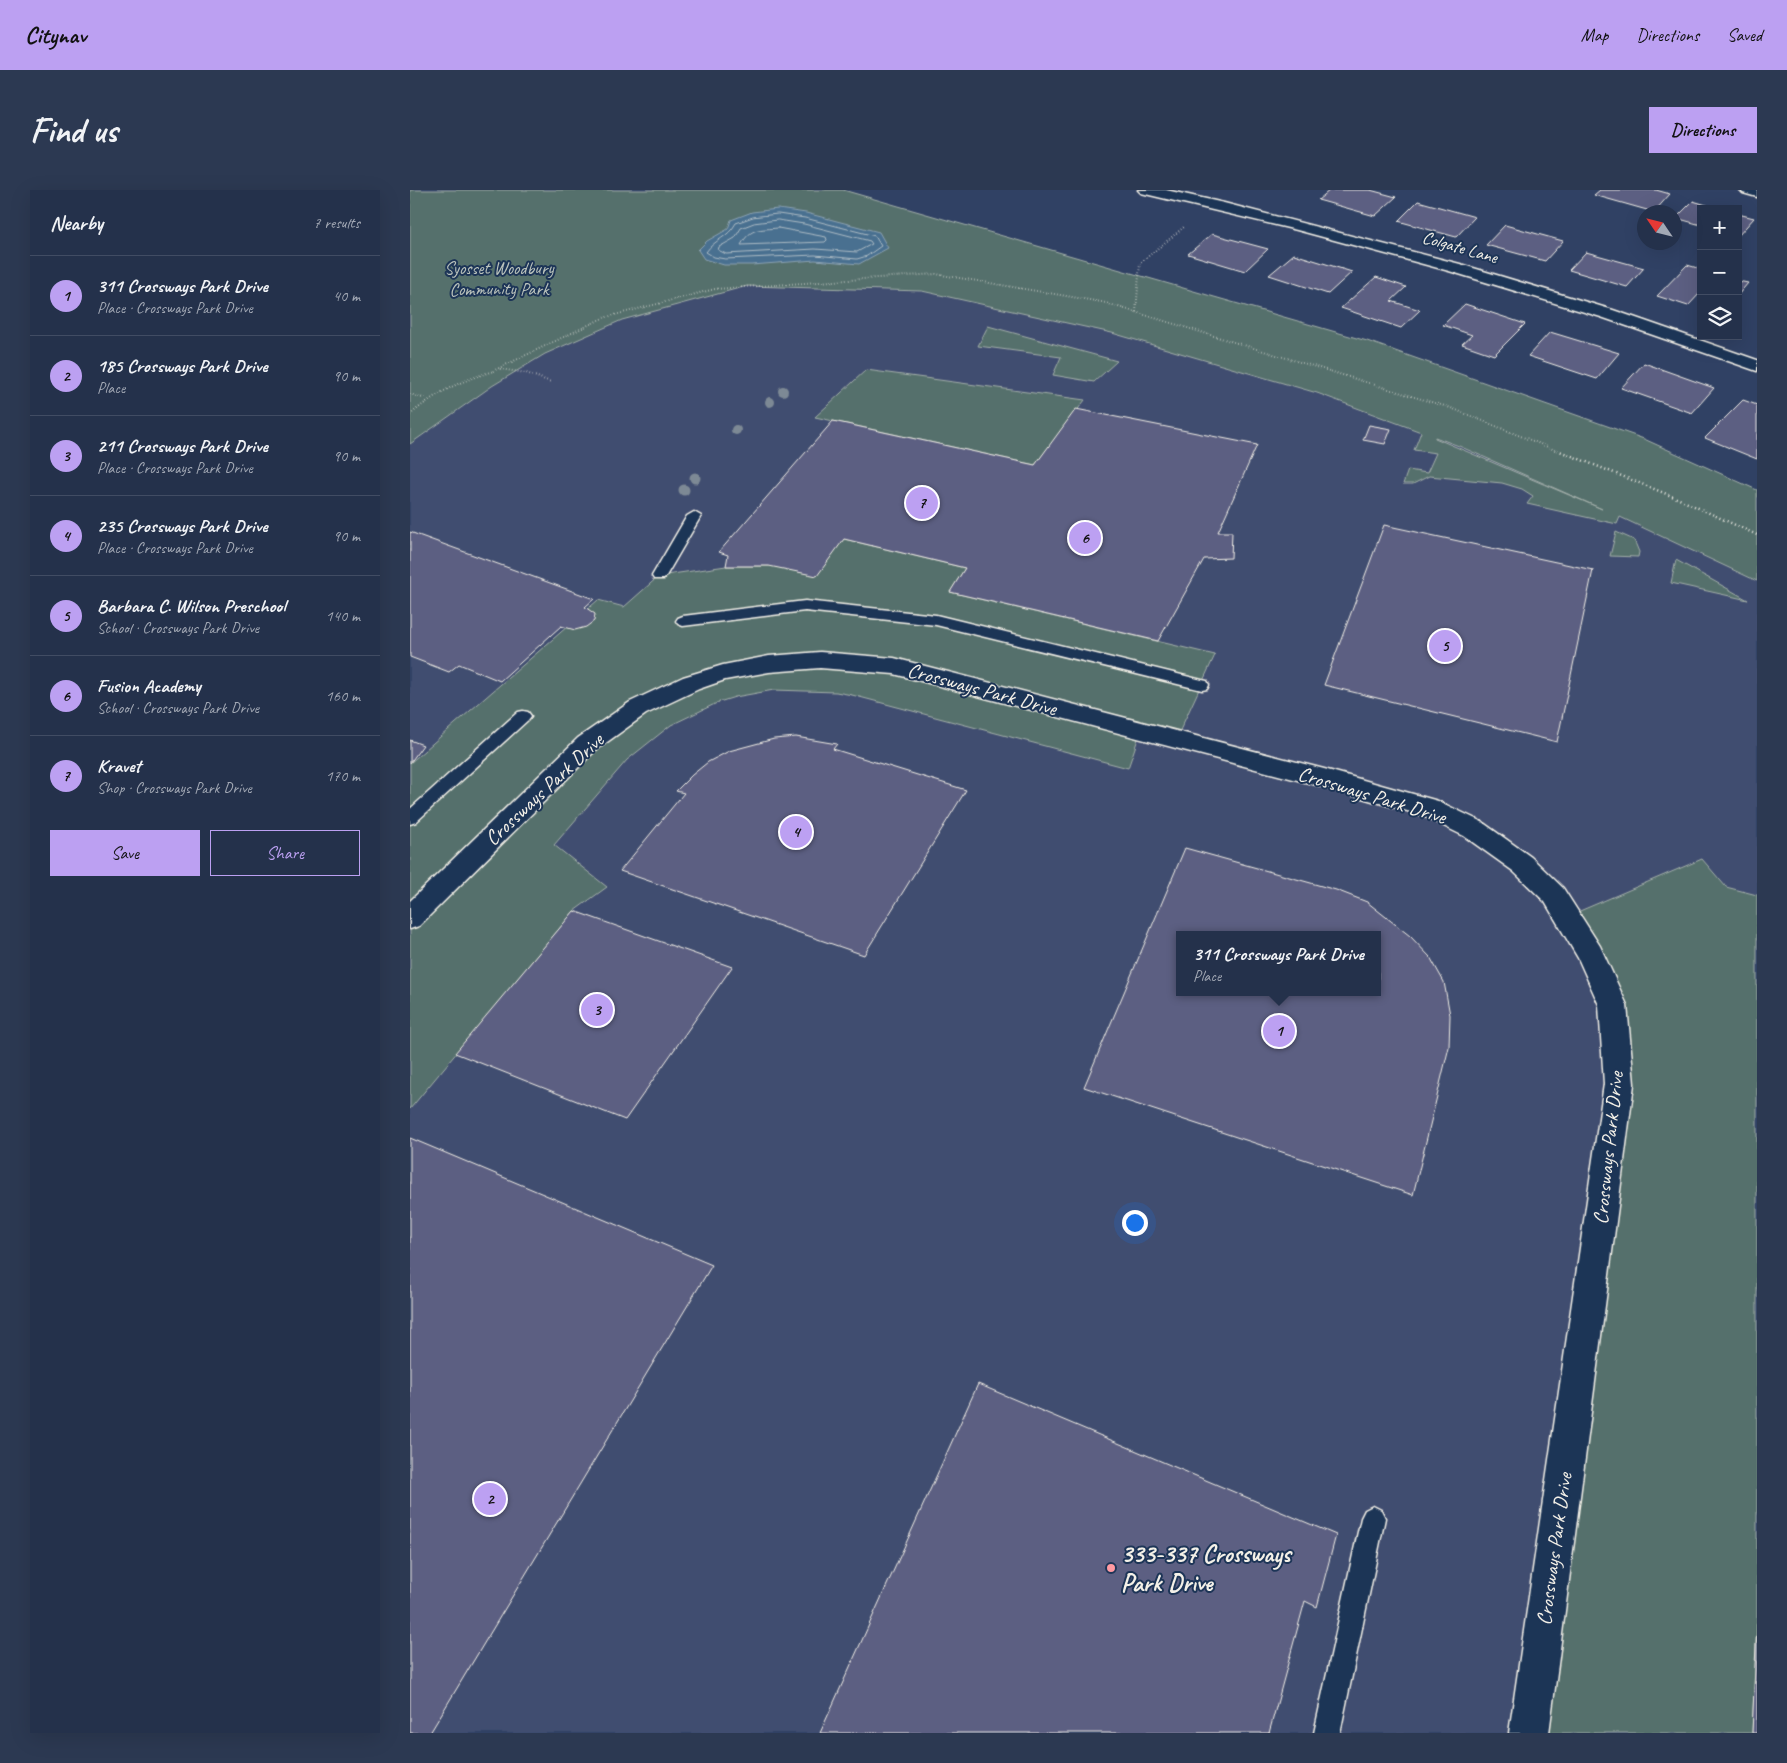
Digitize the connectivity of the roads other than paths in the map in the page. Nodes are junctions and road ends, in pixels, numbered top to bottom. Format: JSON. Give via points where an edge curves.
{"nodes":[{"id":1,"x":1146,"y":190,"type":"edge"},
{"id":2,"x":1748,"y":190,"type":"edge"},
{"id":3,"x":1757,"y":192,"type":"edge"},
{"id":4,"x":1757,"y":366,"type":"edge"},
{"id":5,"x":694,"y":516,"type":"dead end"},
{"id":6,"x":659,"y":576,"type":"dead end"},
{"id":7,"x":683,"y":621,"type":"dead end"},
{"id":8,"x":1202,"y":684,"type":"dead end"},
{"id":9,"x":523,"y":716,"type":"dead end"},
{"id":10,"x":410,"y":818,"type":"edge"},
{"id":11,"x":410,"y":918,"type":"edge"},
{"id":12,"x":1373,"y":1518,"type":"dead end"},
{"id":13,"x":1327,"y":1733,"type":"edge"},
{"id":14,"x":1529,"y":1733,"type":"edge"}],
"edges":[{"from":1,"to":4,"type":"street","name":"Colgate Lane","via":[[1212,205],[1242,204],[1571,301]]},
{"from":2,"to":3,"type":"street"},
{"from":5,"to":6,"type":"lane"},
{"from":7,"to":8,"type":"lane","via":[[805,606],[936,620]]},
{"from":9,"to":10,"type":"lane"},
{"from":11,"to":14,"type":"street","name":"Crossways Park Drive","via":[[587,744],[638,708],[690,683],[723,673],[769,664],[820,660],[894,666],[1343,783],[1429,808],[1473,829],[1522,864],[1554,895],[1568,916],[1613,1005],[1619,1084]]},
{"from":12,"to":13,"type":"lane"}]}
